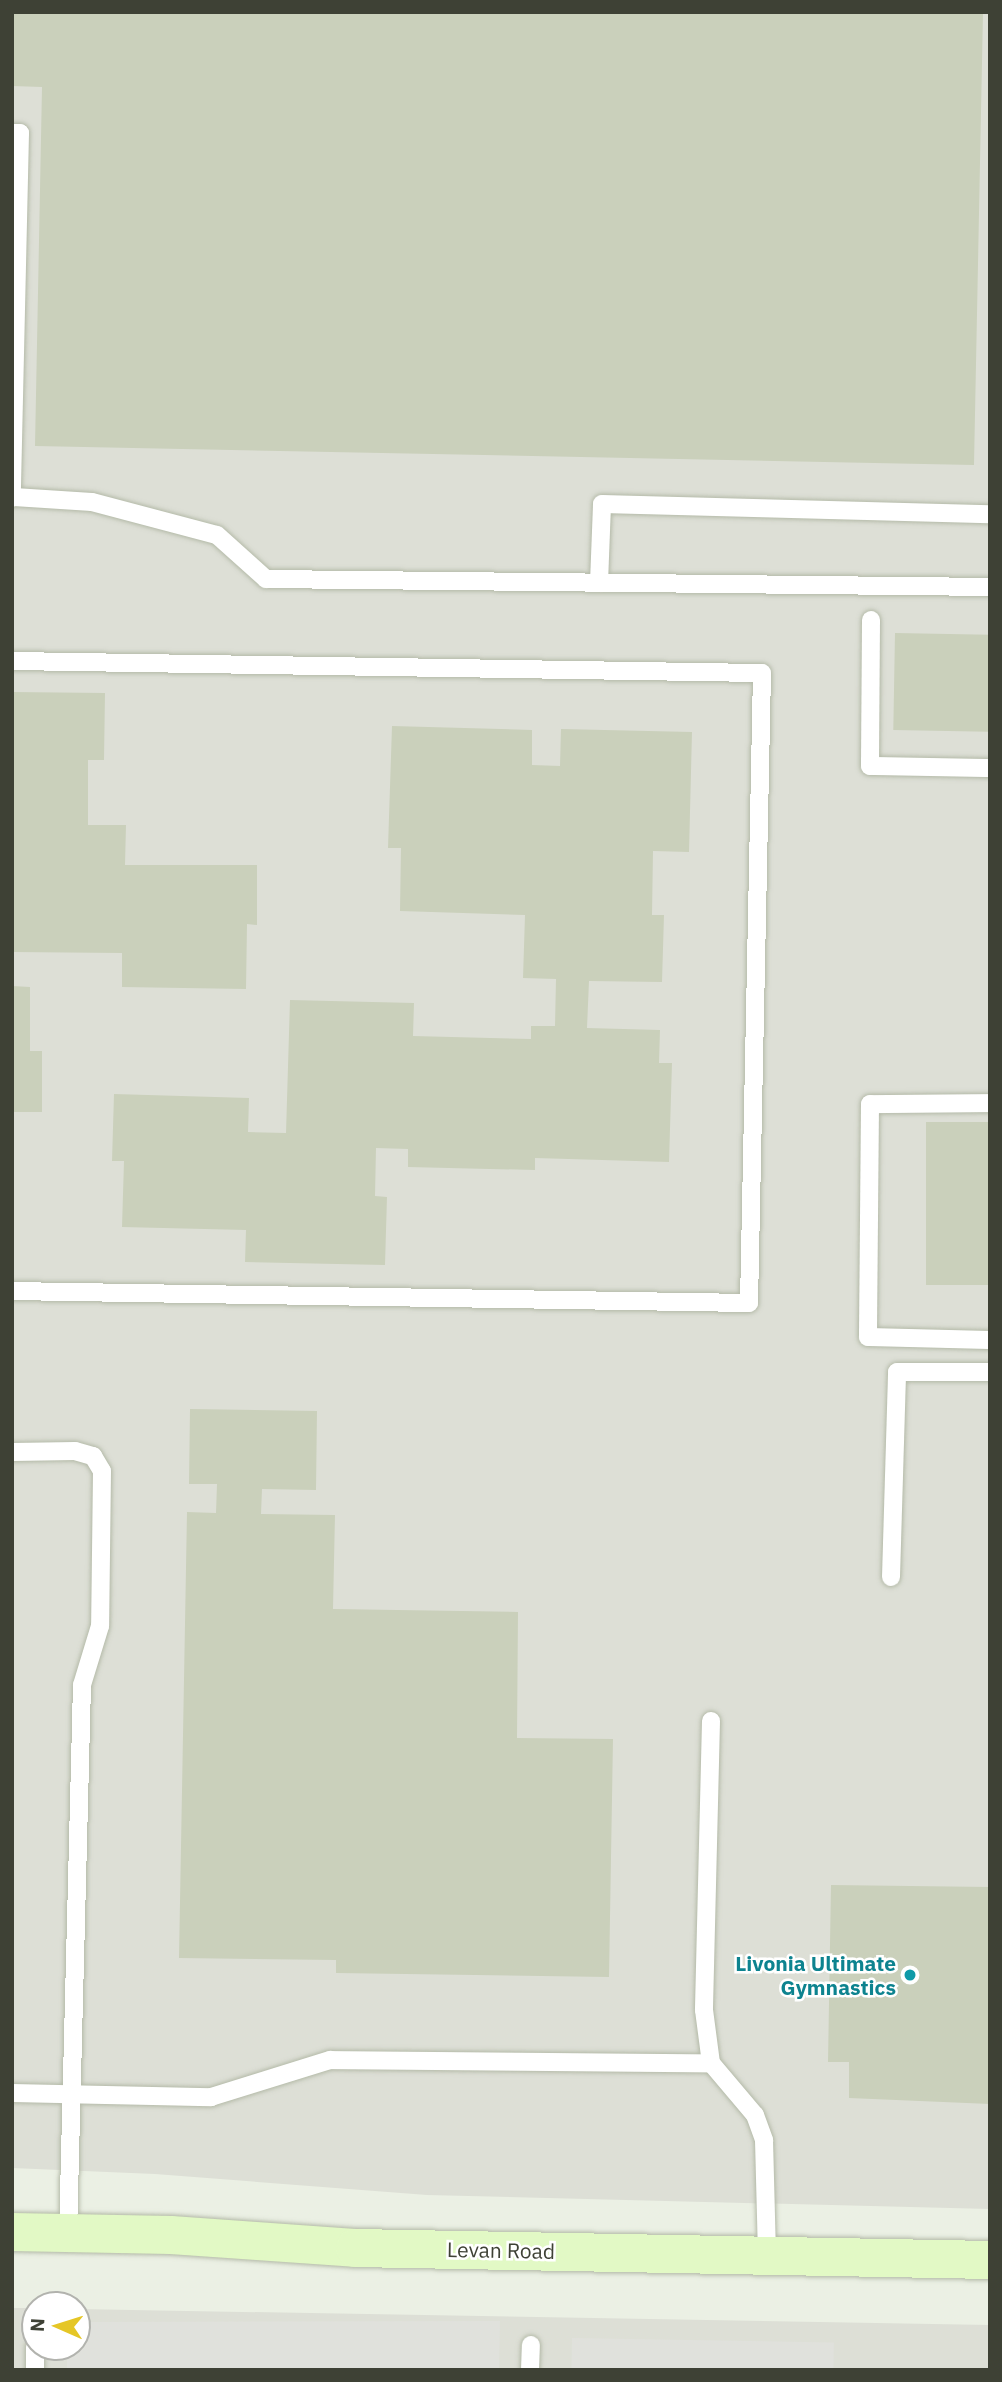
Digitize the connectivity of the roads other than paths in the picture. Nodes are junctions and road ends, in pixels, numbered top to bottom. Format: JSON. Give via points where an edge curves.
{"nodes":[{"id":1,"x":12,"y":133,"type":"edge"},
{"id":2,"x":14,"y":436,"type":"edge"},
{"id":3,"x":13,"y":497,"type":"edge"},
{"id":4,"x":990,"y":514,"type":"edge"},
{"id":5,"x":599,"y":583,"type":"junction"},
{"id":6,"x":990,"y":587,"type":"edge"},
{"id":7,"x":871,"y":620,"type":"dead end"},
{"id":8,"x":12,"y":661,"type":"edge"},
{"id":9,"x":990,"y":768,"type":"edge"},
{"id":10,"x":990,"y":1103,"type":"edge"},
{"id":11,"x":12,"y":1291,"type":"edge"},
{"id":12,"x":990,"y":1340,"type":"edge"},
{"id":13,"x":990,"y":1372,"type":"edge"},
{"id":14,"x":12,"y":1451,"type":"edge"},
{"id":15,"x":891,"y":1577,"type":"dead end"},
{"id":16,"x":710,"y":1721,"type":"dead end"},
{"id":17,"x":711,"y":2063,"type":"junction"},
{"id":18,"x":12,"y":2093,"type":"edge"},
{"id":19,"x":72,"y":2095,"type":"junction"},
{"id":20,"x":12,"y":2232,"type":"edge"},
{"id":21,"x":68,"y":2233,"type":"junction"},
{"id":22,"x":767,"y":2256,"type":"junction"},
{"id":23,"x":990,"y":2260,"type":"edge"},
{"id":24,"x":531,"y":2345,"type":"dead end"},
{"id":25,"x":530,"y":2370,"type":"edge"}],
"edges":[{"from":1,"to":2,"type":"lane","via":[[20,133]]},
{"from":2,"to":3,"type":"lane"},
{"from":3,"to":5,"type":"lane","via":[[92,502],[216,535],[266,579]]},
{"from":4,"to":5,"type":"lane","via":[[602,504]]},
{"from":5,"to":6,"type":"lane"},
{"from":7,"to":9,"type":"lane","via":[[870,766]]},
{"from":8,"to":11,"type":"lane","via":[[762,673],[749,1304]]},
{"from":10,"to":12,"type":"lane","via":[[870,1104],[868,1337]]},
{"from":13,"to":15,"type":"lane","via":[[897,1372]]},
{"from":14,"to":19,"type":"lane","via":[[75,1451],[93,1456],[102,1471],[100,1626],[82,1685]]},
{"from":16,"to":17,"type":"lane","via":[[704,2010]]},
{"from":17,"to":19,"type":"lane","via":[[330,2060],[211,2097]]},
{"from":17,"to":22,"type":"lane","via":[[755,2115],[764,2140]]},
{"from":18,"to":19,"type":"lane"},
{"from":19,"to":21,"type":"lane"},
{"from":20,"to":21,"type":"street","name":"Levan Road"},
{"from":21,"to":22,"type":"street","name":"Levan Road","via":[[355,2248]]},
{"from":22,"to":23,"type":"street","name":"Levan Road"},
{"from":24,"to":25,"type":"lane"}]}
